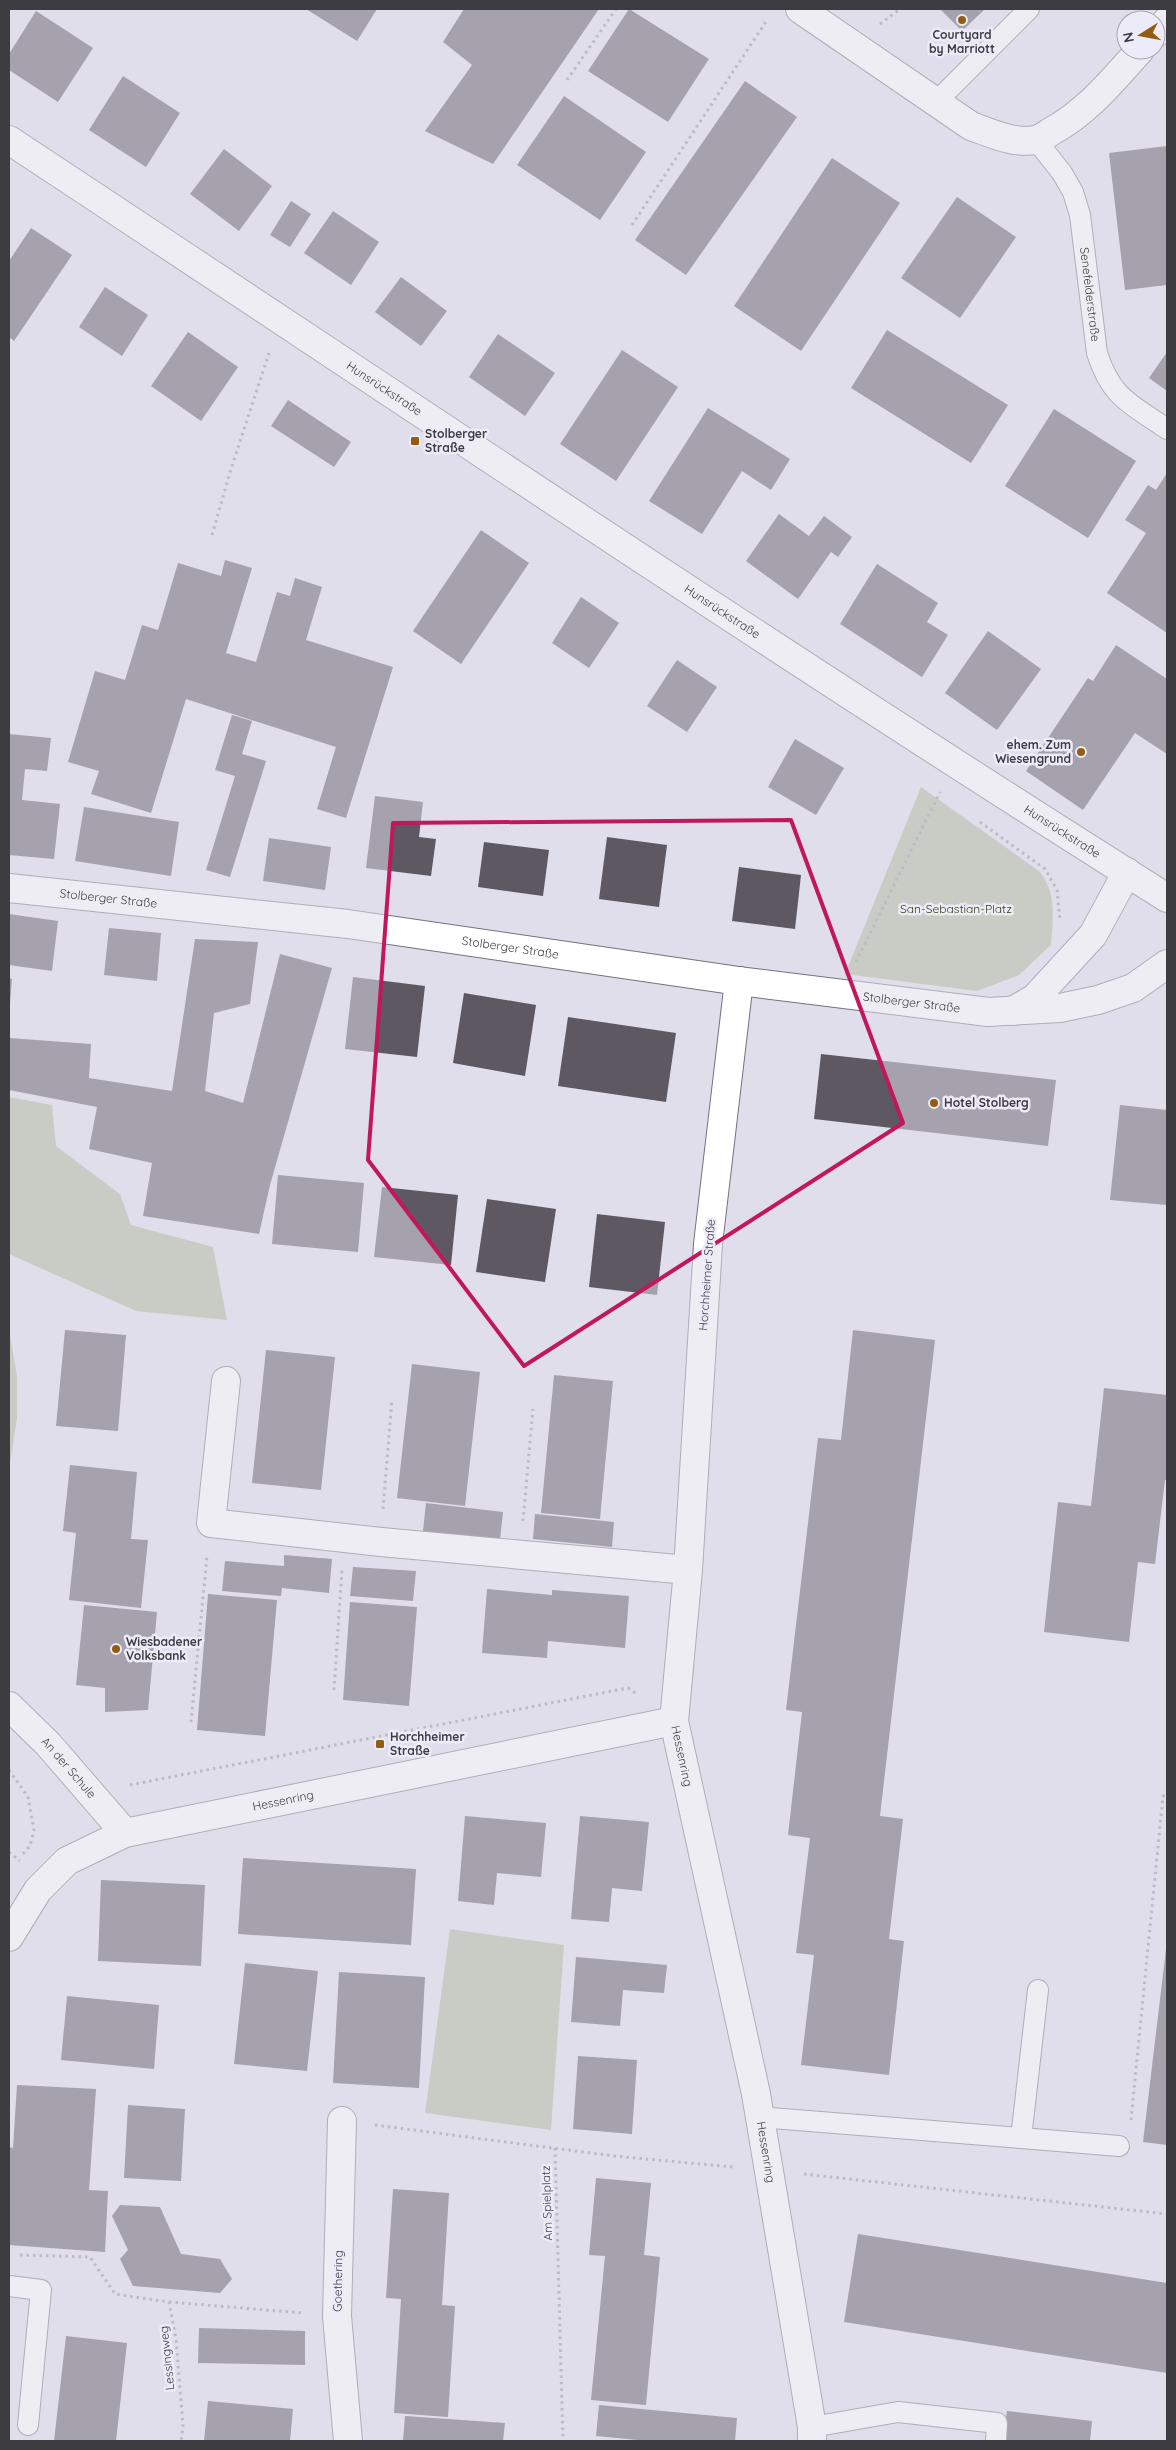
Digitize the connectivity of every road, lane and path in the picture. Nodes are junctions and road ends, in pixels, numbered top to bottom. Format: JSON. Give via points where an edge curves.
{"nodes":[{"id":1,"x":616,"y":9,"type":"edge"},
{"id":2,"x":800,"y":9,"type":"edge"},
{"id":3,"x":1028,"y":9,"type":"edge"},
{"id":4,"x":769,"y":17,"type":"dead end"},
{"id":5,"x":1131,"y":60,"type":"edge"},
{"id":6,"x":567,"y":80,"type":"dead end"},
{"id":7,"x":936,"y":102,"type":"junction"},
{"id":8,"x":9,"y":140,"type":"edge"},
{"id":9,"x":1036,"y":140,"type":"junction"},
{"id":10,"x":632,"y":225,"type":"dead end"},
{"id":11,"x":280,"y":319,"type":"junction"},
{"id":12,"x":1167,"y":429,"type":"edge"},
{"id":13,"x":212,"y":535,"type":"dead end"},
{"id":14,"x":955,"y":764,"type":"junction"},
{"id":15,"x":939,"y":793,"type":"junction"},
{"id":16,"x":947,"y":798,"type":"dead end"},
{"id":17,"x":977,"y":820,"type":"dead end"},
{"id":18,"x":1127,"y":872,"type":"junction"},
{"id":19,"x":9,"y":888,"type":"edge"},
{"id":20,"x":1167,"y":898,"type":"edge"},
{"id":21,"x":1061,"y":925,"type":"dead end"},
{"id":22,"x":1167,"y":964,"type":"edge"},
{"id":23,"x":739,"y":981,"type":"junction"},
{"id":24,"x":844,"y":994,"type":"junction"},
{"id":25,"x":1012,"y":1012,"type":"junction"},
{"id":26,"x":226,"y":1381,"type":"dead end"},
{"id":27,"x":392,"y":1399,"type":"dead end"},
{"id":28,"x":534,"y":1409,"type":"dead end"},
{"id":29,"x":210,"y":1523,"type":"junction"},
{"id":30,"x":344,"y":1537,"type":"junction"},
{"id":31,"x":380,"y":1542,"type":"junction"},
{"id":32,"x":520,"y":1554,"type":"junction"},
{"id":33,"x":688,"y":1570,"type":"junction"},
{"id":34,"x":334,"y":1690,"type":"dead end"},
{"id":35,"x":9,"y":1706,"type":"edge"},
{"id":36,"x":674,"y":1721,"type":"junction"},
{"id":37,"x":190,"y":1722,"type":"dead end"},
{"id":38,"x":9,"y":1770,"type":"edge"},
{"id":39,"x":126,"y":1783,"type":"dead end"},
{"id":40,"x":1167,"y":1796,"type":"edge"},
{"id":41,"x":125,"y":1833,"type":"junction"},
{"id":42,"x":9,"y":1852,"type":"edge"},
{"id":43,"x":18,"y":1858,"type":"junction"},
{"id":44,"x":14,"y":1867,"type":"dead end"},
{"id":45,"x":9,"y":1937,"type":"edge"},
{"id":46,"x":1038,"y":1990,"type":"dead end"},
{"id":47,"x":760,"y":2117,"type":"junction"},
{"id":48,"x":342,"y":2121,"type":"joint"},
{"id":49,"x":1021,"y":2138,"type":"junction"},
{"id":50,"x":1119,"y":2146,"type":"joint"},
{"id":51,"x":555,"y":2148,"type":"junction"},
{"id":52,"x":768,"y":2170,"type":"junction"},
{"id":53,"x":1167,"y":2214,"type":"edge"},
{"id":54,"x":18,"y":2254,"type":"dead end"},
{"id":55,"x":9,"y":2286,"type":"edge"},
{"id":56,"x":169,"y":2302,"type":"junction"},
{"id":57,"x":337,"y":2316,"type":"junction"},
{"id":58,"x":28,"y":2425,"type":"dead end"},
{"id":59,"x":812,"y":2434,"type":"edge"},
{"id":60,"x":181,"y":2441,"type":"edge"},
{"id":61,"x":348,"y":2441,"type":"edge"},
{"id":62,"x":562,"y":2441,"type":"edge"},
{"id":63,"x":996,"y":2441,"type":"edge"}],
"edges":[{"from":1,"to":6,"type":"path"},
{"from":2,"to":7,"type":"street"},
{"from":3,"to":7,"type":"lane"},
{"from":4,"to":10,"type":"path"},
{"from":5,"to":9,"type":"street","via":[[1070,121]]},
{"from":7,"to":9,"type":"street","via":[[971,126],[996,136]]},
{"from":8,"to":11,"type":"street","name":"Hunsrückstraße"},
{"from":9,"to":12,"type":"lane","name":"Senefelderstraße","via":[[1062,173],[1073,192],[1080,215],[1097,353],[1103,371],[1111,387],[1126,401]]},
{"from":11,"to":13,"type":"path"},
{"from":11,"to":14,"type":"street","name":"Hunsrückstraße","via":[[598,532]]},
{"from":14,"to":15,"type":"path"},
{"from":14,"to":18,"type":"street","name":"Hunsrückstraße"},
{"from":15,"to":16,"type":"path"},
{"from":15,"to":24,"type":"path","via":[[845,984]]},
{"from":17,"to":21,"type":"path","via":[[1045,869],[1057,890]]},
{"from":18,"to":20,"type":"street","name":"Hunsrückstraße"},
{"from":18,"to":25,"type":"street","via":[[1092,935],[1034,998]]},
{"from":19,"to":23,"type":"street","name":"Stolberger Straße","via":[[348,924]]},
{"from":22,"to":25,"type":"street","name":"Stolberger Straße","via":[[1132,988],[1098,1000],[1060,1008]]},
{"from":23,"to":24,"type":"street","name":"Stolberger Straße"},
{"from":23,"to":33,"type":"street","name":"Horchheimer Straße","via":[[708,1244]]},
{"from":24,"to":25,"type":"street","name":"Stolberger Straße","via":[[988,1012]]},
{"from":26,"to":29,"type":"street"},
{"from":27,"to":31,"type":"path"},
{"from":28,"to":32,"type":"path"},
{"from":29,"to":30,"type":"street"},
{"from":29,"to":37,"type":"path"},
{"from":30,"to":31,"type":"street"},
{"from":30,"to":34,"type":"path"},
{"from":31,"to":32,"type":"street"},
{"from":32,"to":33,"type":"street"},
{"from":33,"to":36,"type":"street","name":"Horchheimer Straße"},
{"from":35,"to":41,"type":"street","name":"An der Schule","via":[[48,1744]]},
{"from":36,"to":39,"type":"path","via":[[628,1688],[133,1786]]},
{"from":36,"to":41,"type":"street","name":"Hessenring"},
{"from":36,"to":47,"type":"street","name":"Hessenring"},
{"from":38,"to":43,"type":"path","via":[[28,1797],[34,1830],[30,1846]]},
{"from":40,"to":50,"type":"path","via":[[1163,1796],[1129,2146]]},
{"from":41,"to":45,"type":"street","name":"Hessenring","via":[[67,1861],[38,1890]]},
{"from":42,"to":43,"type":"path"},
{"from":43,"to":44,"type":"path"},
{"from":46,"to":49,"type":"lane"},
{"from":47,"to":49,"type":"lane"},
{"from":47,"to":52,"type":"street","name":"Hessenring"},
{"from":48,"to":51,"type":"path","name":"Am Spielplatz"},
{"from":48,"to":57,"type":"street","name":"Goethering"},
{"from":49,"to":50,"type":"lane"},
{"from":51,"to":52,"type":"path"},
{"from":51,"to":62,"type":"path","name":"Am Spielplatz"},
{"from":52,"to":53,"type":"path"},
{"from":52,"to":59,"type":"street","name":"Hessenring"},
{"from":54,"to":56,"type":"path","via":[[90,2257],[115,2294]]},
{"from":55,"to":58,"type":"lane","via":[[41,2290]]},
{"from":56,"to":57,"type":"path"},
{"from":56,"to":60,"type":"path","name":"Lessingweg","via":[[176,2339],[183,2426]]},
{"from":57,"to":61,"type":"street","name":"Goethering"},
{"from":59,"to":63,"type":"lane","via":[[898,2412],[998,2423]]}]}
